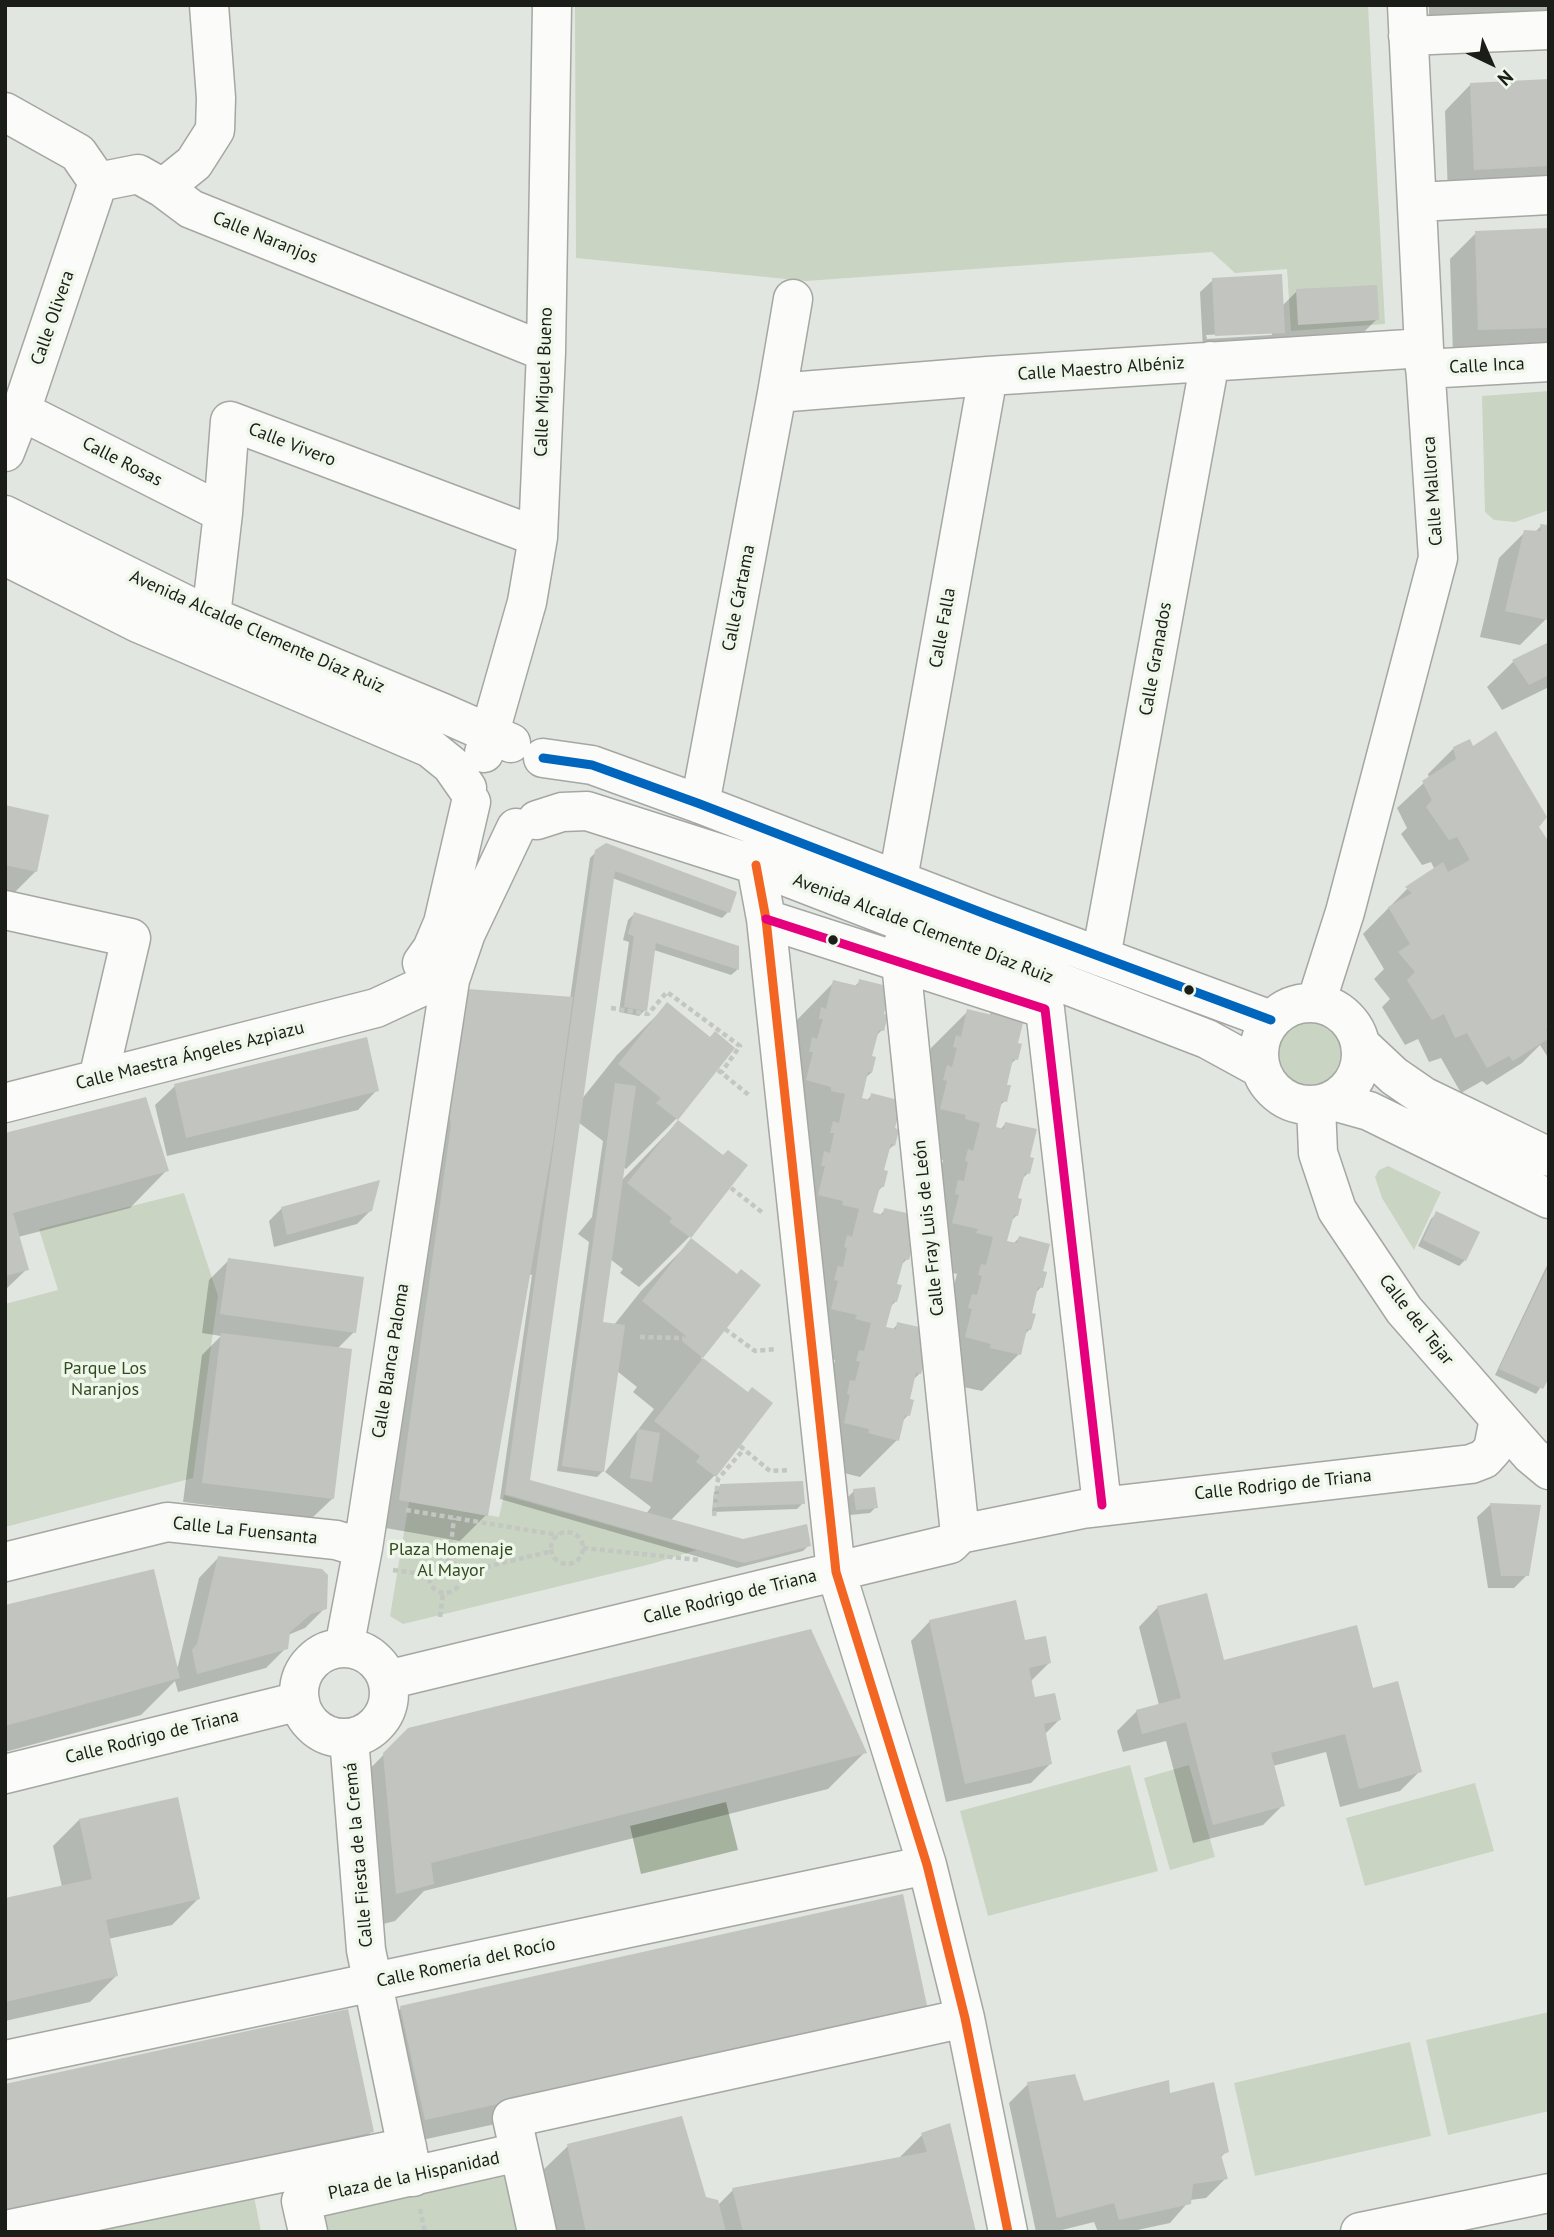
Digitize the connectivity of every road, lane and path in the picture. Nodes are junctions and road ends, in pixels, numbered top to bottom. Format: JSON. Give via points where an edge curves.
{"nodes":[{"id":1,"x":209,"y":5,"type":"edge"},
{"id":2,"x":552,"y":5,"type":"edge"},
{"id":3,"x":1408,"y":21,"type":"edge"},
{"id":4,"x":1549,"y":30,"type":"edge"},
{"id":5,"x":5,"y":112,"type":"edge"},
{"id":6,"x":98,"y":182,"type":"junction"},
{"id":7,"x":163,"y":188,"type":"junction"},
{"id":8,"x":1549,"y":195,"type":"edge"},
{"id":9,"x":1419,"y":202,"type":"junction"},
{"id":10,"x":793,"y":299,"type":"dead end"},
{"id":11,"x":545,"y":352,"type":"junction"},
{"id":12,"x":1425,"y":359,"type":"junction"},
{"id":13,"x":1210,"y":361,"type":"junction"},
{"id":14,"x":1549,"y":362,"type":"edge"},
{"id":15,"x":988,"y":376,"type":"junction"},
{"id":16,"x":777,"y":393,"type":"junction"},
{"id":17,"x":21,"y":411,"type":"junction"},
{"id":18,"x":5,"y":452,"type":"edge"},
{"id":19,"x":223,"y":513,"type":"junction"},
{"id":20,"x":5,"y":515,"type":"edge"},
{"id":21,"x":538,"y":537,"type":"junction"},
{"id":22,"x":5,"y":556,"type":"edge"},
{"id":23,"x":211,"y":616,"type":"junction"},
{"id":24,"x":507,"y":747,"type":"junction"},
{"id":25,"x":469,"y":795,"type":"junction"},
{"id":26,"x":700,"y":804,"type":"junction"},
{"id":27,"x":526,"y":824,"type":"junction"},
{"id":28,"x":756,"y":865,"type":"junction"},
{"id":29,"x":898,"y":879,"type":"junction"},
{"id":30,"x":5,"y":910,"type":"edge"},
{"id":31,"x":766,"y":919,"type":"junction"},
{"id":32,"x":906,"y":922,"type":"junction"},
{"id":33,"x":466,"y":933,"type":"junction"},
{"id":34,"x":1101,"y":957,"type":"junction"},
{"id":35,"x":901,"y":963,"type":"junction"},
{"id":36,"x":1316,"y":1003,"type":"junction"},
{"id":37,"x":376,"y":1008,"type":"junction"},
{"id":38,"x":611,"y":1008,"type":"dead end"},
{"id":39,"x":1272,"y":1020,"type":"junction"},
{"id":40,"x":1362,"y":1046,"type":"junction"},
{"id":41,"x":1261,"y":1068,"type":"junction"},
{"id":42,"x":435,"y":1073,"type":"junction"},
{"id":43,"x":98,"y":1079,"type":"junction"},
{"id":44,"x":752,"y":1097,"type":"dead end"},
{"id":45,"x":5,"y":1103,"type":"edge"},
{"id":46,"x":1325,"y":1103,"type":"junction"},
{"id":47,"x":1549,"y":1157,"type":"edge"},
{"id":48,"x":731,"y":1188,"type":"dead end"},
{"id":49,"x":1549,"y":1199,"type":"edge"},
{"id":50,"x":766,"y":1216,"type":"dead end"},
{"id":51,"x":725,"y":1329,"type":"dead end"},
{"id":52,"x":640,"y":1337,"type":"dead end"},
{"id":53,"x":684,"y":1339,"type":"dead end"},
{"id":54,"x":789,"y":1349,"type":"dead end"},
{"id":55,"x":1499,"y":1419,"type":"junction"},
{"id":56,"x":802,"y":1469,"type":"dead end"},
{"id":57,"x":1549,"y":1470,"type":"edge"},
{"id":58,"x":1102,"y":1505,"type":"junction"},
{"id":59,"x":406,"y":1510,"type":"dead end"},
{"id":60,"x":713,"y":1516,"type":"dead end"},
{"id":61,"x":454,"y":1518,"type":"junction"},
{"id":62,"x":960,"y":1534,"type":"junction"},
{"id":63,"x":558,"y":1535,"type":"junction"},
{"id":64,"x":363,"y":1548,"type":"junction"},
{"id":65,"x":583,"y":1548,"type":"junction"},
{"id":66,"x":552,"y":1551,"type":"junction"},
{"id":67,"x":700,"y":1560,"type":"dead end"},
{"id":68,"x":5,"y":1562,"type":"edge"},
{"id":69,"x":449,"y":1562,"type":"junction"},
{"id":70,"x":393,"y":1570,"type":"dead end"},
{"id":71,"x":836,"y":1572,"type":"junction"},
{"id":72,"x":461,"y":1573,"type":"junction"},
{"id":73,"x":430,"y":1575,"type":"junction"},
{"id":74,"x":443,"y":1593,"type":"junction"},
{"id":75,"x":440,"y":1617,"type":"dead end"},
{"id":76,"x":344,"y":1648,"type":"junction"},
{"id":77,"x":387,"y":1680,"type":"junction"},
{"id":78,"x":300,"y":1701,"type":"junction"},
{"id":79,"x":349,"y":1738,"type":"junction"},
{"id":80,"x":5,"y":1773,"type":"edge"},
{"id":81,"x":927,"y":1865,"type":"junction"},
{"id":82,"x":373,"y":1983,"type":"junction"},
{"id":83,"x":965,"y":2018,"type":"junction"},
{"id":84,"x":5,"y":2060,"type":"edge"},
{"id":85,"x":519,"y":2152,"type":"junction"},
{"id":86,"x":410,"y":2162,"type":"junction"},
{"id":87,"x":1549,"y":2193,"type":"edge"},
{"id":88,"x":5,"y":2230,"type":"edge"},
{"id":89,"x":308,"y":2232,"type":"edge"},
{"id":90,"x":537,"y":2232,"type":"edge"},
{"id":91,"x":1008,"y":2232,"type":"edge"},
{"id":92,"x":1360,"y":2232,"type":"edge"}],
"edges":[{"from":1,"to":7,"type":"street","via":[[215,130],[194,163]]},
{"from":2,"to":11,"type":"street","name":"Calle Miguel Bueno"},
{"from":3,"to":4,"type":"street"},
{"from":3,"to":9,"type":"street","name":"Calle Mallorca"},
{"from":5,"to":6,"type":"street","via":[[78,153]]},
{"from":6,"to":7,"type":"street","name":"Calle Naranjos","via":[[138,174]]},
{"from":6,"to":17,"type":"street","name":"Calle Olivera"},
{"from":7,"to":11,"type":"street","name":"Calle Naranjos","via":[[191,209]]},
{"from":8,"to":9,"type":"street"},
{"from":9,"to":12,"type":"street","name":"Calle Mallorca"},
{"from":10,"to":16,"type":"street","name":"Calle Cártama"},
{"from":11,"to":21,"type":"street","name":"Calle Miguel Bueno"},
{"from":12,"to":13,"type":"street","name":"Calle Maestro Albéniz"},
{"from":12,"to":14,"type":"street","name":"Calle Inca"},
{"from":12,"to":36,"type":"street","name":"Calle Mallorca","via":[[1438,558],[1345,912]]},
{"from":13,"to":15,"type":"street","name":"Calle Maestro Albéniz"},
{"from":13,"to":34,"type":"street","name":"Calle Granados"},
{"from":15,"to":16,"type":"street","name":"Calle Maestro Albéniz"},
{"from":15,"to":29,"type":"street","name":"Calle Falla"},
{"from":16,"to":26,"type":"street","name":"Calle Cártama"},
{"from":17,"to":18,"type":"street","name":"Calle Olivera"},
{"from":17,"to":19,"type":"street","name":"Calle Rosas"},
{"from":19,"to":21,"type":"street","name":"Calle Vivero","via":[[230,421]]},
{"from":19,"to":23,"type":"street","name":"Calle Vivero"},
{"from":20,"to":23,"type":"street","name":"Avenida Alcalde Clemente Díaz Ruiz"},
{"from":21,"to":24,"type":"street","name":"Calle Miguel Bueno"},
{"from":22,"to":25,"type":"street","name":"Avenida Alcalde Clemente Díaz Ruiz","via":[[138,623],[430,748],[451,765]]},
{"from":23,"to":24,"type":"street","name":"Avenida Alcalde Clemente Díaz Ruiz"},
{"from":24,"to":25,"type":"street","via":[[475,763],[469,775]]},
{"from":24,"to":26,"type":"street","name":"Avenida Alcalde Clemente Díaz Ruiz","via":[[592,765]]},
{"from":24,"to":27,"type":"street","via":[[552,782],[546,809]]},
{"from":25,"to":27,"type":"street","via":[[478,814],[489,823],[501,828]]},
{"from":25,"to":37,"type":"street","name":"Calle Maestra Ángeles Azpiazu","via":[[443,923],[432,949],[418,969]]},
{"from":26,"to":29,"type":"street","name":"Avenida Alcalde Clemente Díaz Ruiz"},
{"from":27,"to":28,"type":"street","name":"Avenida Alcalde Clemente Díaz Ruiz","via":[[562,812],[587,811]]},
{"from":27,"to":33,"type":"street","name":"Calle Maestra Ángeles Azpiazu"},
{"from":28,"to":31,"type":"street"},
{"from":28,"to":32,"type":"street","name":"Avenida Alcalde Clemente Díaz Ruiz"},
{"from":29,"to":34,"type":"street","name":"Avenida Alcalde Clemente Díaz Ruiz"},
{"from":30,"to":43,"type":"street","via":[[131,938]]},
{"from":31,"to":35,"type":"street"},
{"from":31,"to":71,"type":"street"},
{"from":32,"to":35,"type":"street","name":"Calle Fray Luis de León"},
{"from":32,"to":41,"type":"street","name":"Avenida Alcalde Clemente Díaz Ruiz","via":[[1207,1039]]},
{"from":33,"to":37,"type":"street","name":"Calle Maestra Ángeles Azpiazu","via":[[419,988]]},
{"from":33,"to":42,"type":"street","name":"Calle Blanca Paloma","via":[[450,981]]},
{"from":34,"to":39,"type":"street","name":"Avenida Alcalde Clemente Díaz Ruiz"},
{"from":35,"to":58,"type":"street","via":[[1045,1009]]},
{"from":35,"to":62,"type":"street","name":"Calle Fray Luis de León"},
{"from":36,"to":39,"type":"street","via":[[1284,1010]]},
{"from":36,"to":40,"type":"street","via":[[1332,1007],[1348,1019]]},
{"from":37,"to":42,"type":"street","via":[[398,1016],[424,1039]]},
{"from":37,"to":43,"type":"street","name":"Calle Maestra Ángeles Azpiazu"},
{"from":38,"to":44,"type":"path","via":[[648,1014],[667,992],[740,1046],[719,1072]]},
{"from":39,"to":41,"type":"street","via":[[1262,1035]]},
{"from":40,"to":46,"type":"street","via":[[1357,1076],[1347,1090]]},
{"from":40,"to":47,"type":"street","via":[[1423,1096]]},
{"from":41,"to":46,"type":"street","via":[[1266,1082],[1288,1101]]},
{"from":42,"to":64,"type":"street","name":"Calle Blanca Paloma"},
{"from":43,"to":45,"type":"street","name":"Calle Maestra Ángeles Azpiazu"},
{"from":46,"to":49,"type":"street","via":[[1369,1111]]},
{"from":46,"to":55,"type":"street","name":"Calle del Tejar","via":[[1318,1153],[1337,1210],[1404,1310]]},
{"from":48,"to":50,"type":"path"},
{"from":51,"to":54,"type":"path","via":[[755,1351]]},
{"from":52,"to":53,"type":"path"},
{"from":55,"to":57,"type":"street","name":"Calle del Tejar"},
{"from":55,"to":58,"type":"street","name":"Calle Rodrigo de Triana","via":[[1493,1449],[1471,1464]]},
{"from":56,"to":60,"type":"path","via":[[771,1471],[742,1447],[718,1479]]},
{"from":58,"to":62,"type":"street","name":"Calle Rodrigo de Triana"},
{"from":59,"to":61,"type":"path"},
{"from":61,"to":63,"type":"path"},
{"from":61,"to":69,"type":"path"},
{"from":62,"to":71,"type":"street","name":"Calle Rodrigo de Triana","via":[[950,1544]]},
{"from":63,"to":65,"type":"path","via":[[577,1535]]},
{"from":63,"to":66,"type":"path"},
{"from":64,"to":68,"type":"street","name":"Calle La Fuensanta","via":[[336,1540],[167,1522]]},
{"from":64,"to":76,"type":"street","name":"Calle Blanca Paloma"},
{"from":65,"to":66,"type":"path","via":[[570,1563],[555,1559]]},
{"from":65,"to":67,"type":"path"},
{"from":66,"to":72,"type":"path"},
{"from":69,"to":72,"type":"path"},
{"from":69,"to":73,"type":"path","via":[[436,1564]]},
{"from":70,"to":73,"type":"path"},
{"from":71,"to":77,"type":"street","name":"Calle Rodrigo de Triana"},
{"from":71,"to":81,"type":"street"},
{"from":72,"to":74,"type":"path","via":[[458,1587]]},
{"from":73,"to":74,"type":"path","via":[[434,1588]]},
{"from":74,"to":75,"type":"path"},
{"from":76,"to":77,"type":"street","via":[[371,1657]]},
{"from":76,"to":78,"type":"street","via":[[320,1655],[309,1664],[299,1688]]},
{"from":77,"to":79,"type":"street","via":[[390,1693],[381,1719],[372,1729]]},
{"from":78,"to":79,"type":"street","via":[[303,1713],[321,1732]]},
{"from":78,"to":80,"type":"street","name":"Calle Rodrigo de Triana"},
{"from":79,"to":82,"type":"street","name":"Calle Fiesta de la Cremá","via":[[366,1950]]},
{"from":81,"to":82,"type":"street","name":"Calle Romería del Rocío"},
{"from":81,"to":83,"type":"street"},
{"from":82,"to":84,"type":"street","name":"Calle Romería del Rocío"},
{"from":82,"to":86,"type":"street","name":"Calle Fiesta de la Cremá"},
{"from":83,"to":85,"type":"street","via":[[512,2118]]},
{"from":83,"to":91,"type":"street"},
{"from":85,"to":86,"type":"street","name":"Plaza de la Hispanidad"},
{"from":85,"to":90,"type":"street","name":"Plaza de la Hispanidad"},
{"from":86,"to":88,"type":"street"},
{"from":86,"to":89,"type":"street","name":"Plaza de la Hispanidad","via":[[301,2201]]},
{"from":87,"to":92,"type":"street"}]}
